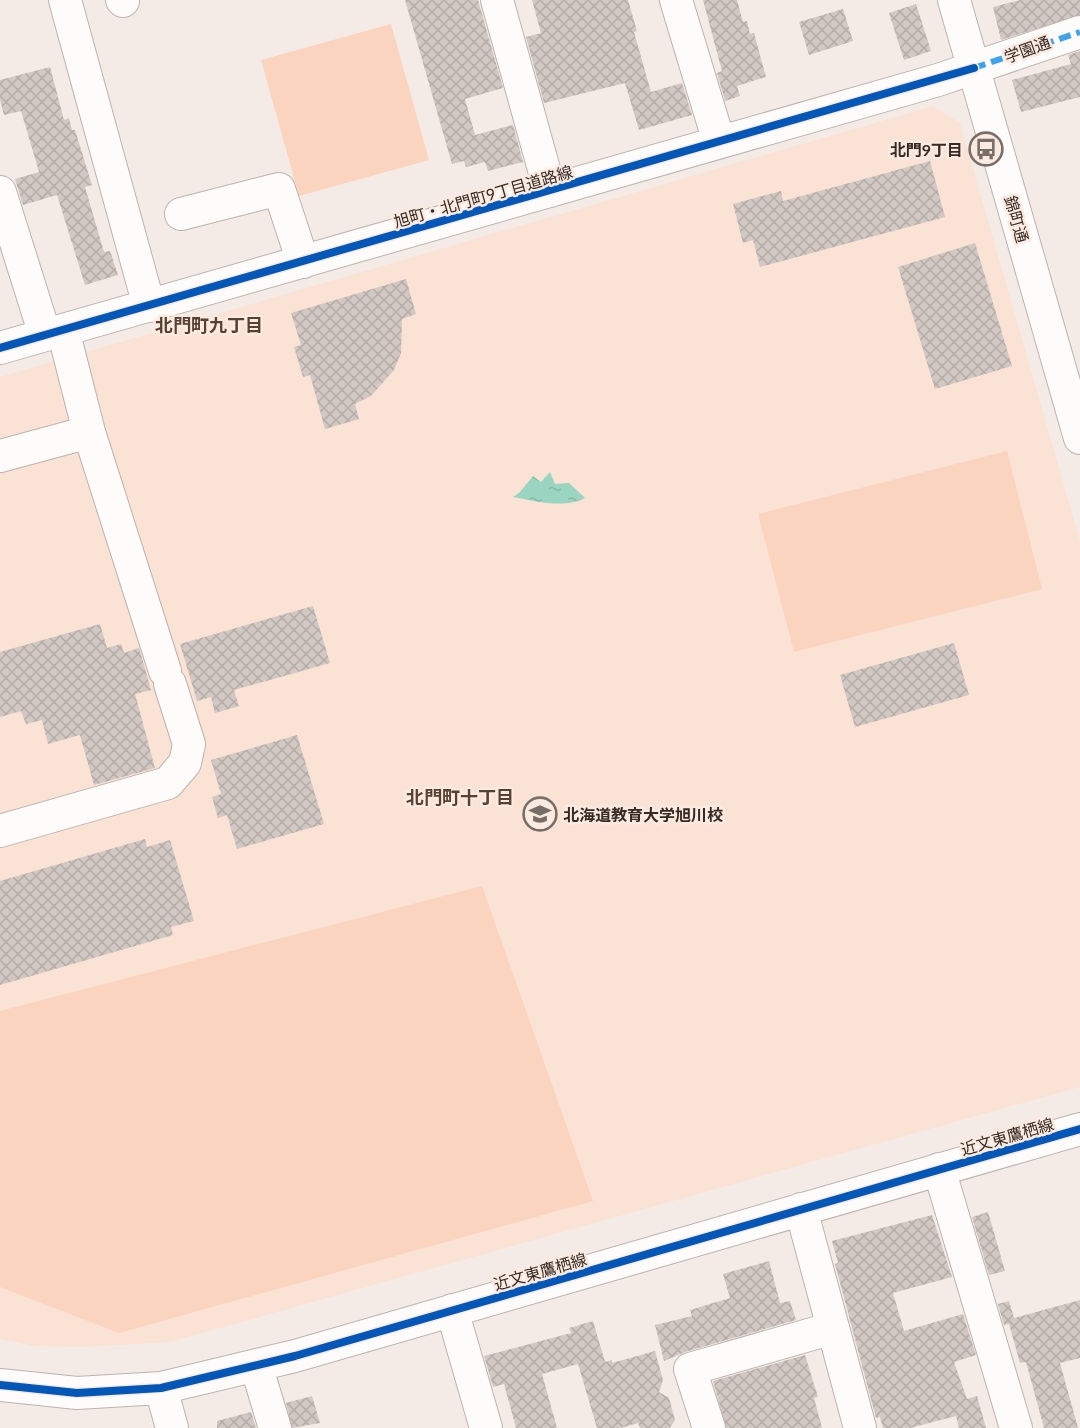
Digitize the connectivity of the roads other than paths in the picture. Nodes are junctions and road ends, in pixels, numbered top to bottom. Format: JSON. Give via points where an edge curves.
{"nodes":[{"id":1,"x":65,"y":0,"type":"edge"},
{"id":2,"x":497,"y":0,"type":"edge"},
{"id":3,"x":676,"y":0,"type":"edge"},
{"id":4,"x":954,"y":0,"type":"edge"},
{"id":5,"x":1080,"y":32,"type":"edge"},
{"id":6,"x":974,"y":68,"type":"junction"},
{"id":7,"x":720,"y":142,"type":"junction"},
{"id":8,"x":550,"y":191,"type":"junction"},
{"id":9,"x":0,"y":192,"type":"edge"},
{"id":10,"x":180,"y":214,"type":"dead end"},
{"id":11,"x":303,"y":262,"type":"junction"},
{"id":12,"x":149,"y":306,"type":"junction"},
{"id":13,"x":54,"y":333,"type":"junction"},
{"id":14,"x":0,"y":348,"type":"edge"},
{"id":15,"x":89,"y":432,"type":"junction"},
{"id":16,"x":1080,"y":438,"type":"edge"},
{"id":17,"x":0,"y":456,"type":"edge"},
{"id":18,"x":0,"y":831,"type":"edge"},
{"id":19,"x":1080,"y":1129,"type":"edge"},
{"id":20,"x":939,"y":1169,"type":"junction"},
{"id":21,"x":801,"y":1209,"type":"junction"},
{"id":22,"x":453,"y":1310,"type":"junction"},
{"id":23,"x":833,"y":1328,"type":"junction"},
{"id":24,"x":256,"y":1365,"type":"junction"},
{"id":25,"x":0,"y":1385,"type":"edge"},
{"id":26,"x":161,"y":1388,"type":"junction"},
{"id":27,"x":172,"y":1428,"type":"edge"},
{"id":28,"x":275,"y":1428,"type":"edge"},
{"id":29,"x":486,"y":1428,"type":"edge"},
{"id":30,"x":709,"y":1428,"type":"edge"},
{"id":31,"x":860,"y":1428,"type":"edge"},
{"id":32,"x":1016,"y":1428,"type":"edge"}],
"edges":[{"from":1,"to":12,"type":"street"},
{"from":2,"to":8,"type":"street"},
{"from":3,"to":7,"type":"street"},
{"from":4,"to":6,"type":"street","name":"錦町通"},
{"from":5,"to":6,"type":"street","name":"学園通"},
{"from":6,"to":7,"type":"street","name":"旭町・北門町9丁目道路線"},
{"from":6,"to":16,"type":"street","name":"錦町通"},
{"from":7,"to":8,"type":"street","name":"旭町・北門町9丁目道路線"},
{"from":8,"to":11,"type":"street","name":"旭町・北門町9丁目道路線"},
{"from":9,"to":13,"type":"street"},
{"from":10,"to":11,"type":"street","via":[[279,189]]},
{"from":11,"to":12,"type":"street","name":"旭町・北門町9丁目道路線"},
{"from":12,"to":13,"type":"street","name":"旭町・北門町9丁目道路線"},
{"from":13,"to":14,"type":"street","name":"旭町・北門町9丁目道路線"},
{"from":13,"to":15,"type":"street"},
{"from":15,"to":17,"type":"street"},
{"from":15,"to":18,"type":"street","via":[[189,744],[185,763],[168,783]]},
{"from":19,"to":20,"type":"street","name":"近文東鷹栖線"},
{"from":20,"to":21,"type":"street","name":"近文東鷹栖線"},
{"from":20,"to":32,"type":"street"},
{"from":21,"to":22,"type":"street","name":"近文東鷹栖線"},
{"from":21,"to":23,"type":"street"},
{"from":22,"to":24,"type":"street","name":"近文東鷹栖線"},
{"from":22,"to":29,"type":"street"},
{"from":23,"to":30,"type":"street","via":[[690,1369]]},
{"from":23,"to":31,"type":"street"},
{"from":24,"to":26,"type":"street","name":"近文東鷹栖線"},
{"from":24,"to":28,"type":"street"},
{"from":25,"to":26,"type":"street","name":"近文東鷹栖線","via":[[77,1393]]},
{"from":26,"to":27,"type":"street"}]}
